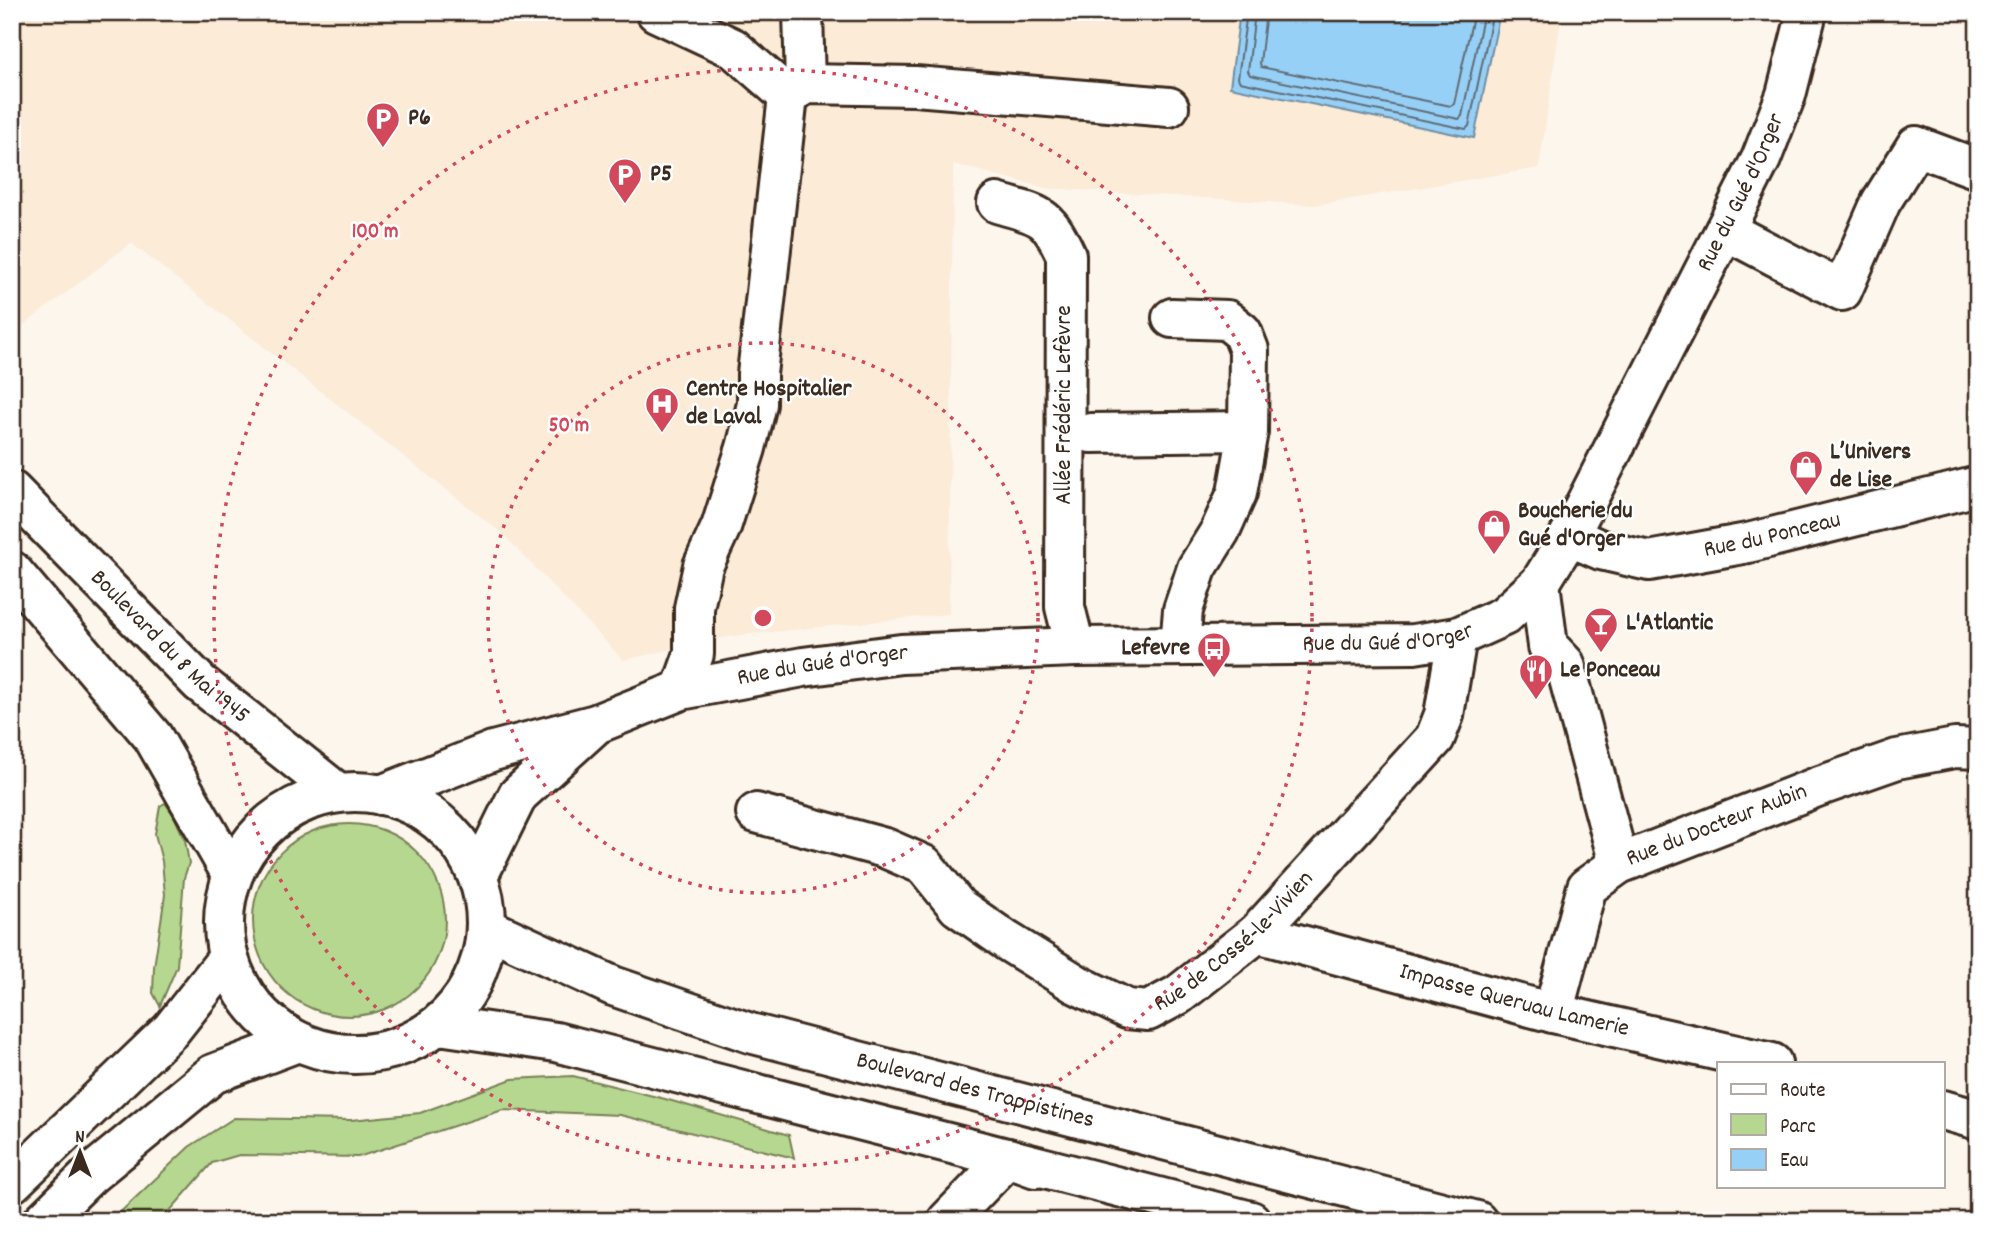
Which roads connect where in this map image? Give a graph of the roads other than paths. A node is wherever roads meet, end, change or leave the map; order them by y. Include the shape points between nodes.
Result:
1 (656, 12) edge
2 (803, 12) edge
3 (1807, 12) edge
4 (796, 90) junction
5 (1169, 107) dead end
6 (1978, 169) edge
7 (996, 203) dead end
8 (1725, 230) junction
9 (1172, 318) dead end
10 (1248, 431) junction
11 (1091, 433) dead end
12 (1978, 486) edge
13 (12, 491) edge
14 (1569, 536) junction
15 (12, 571) edge
16 (1540, 583) junction
17 (1457, 637) junction
18 (1180, 646) junction
19 (1075, 647) junction
20 (681, 690) junction
21 (596, 724) junction
22 (1978, 749) edge
23 (338, 793) junction
24 (381, 794) junction
25 (756, 813) dead end
26 (1619, 864) junction
27 (232, 874) junction
28 (478, 876) junction
29 (486, 928) junction
30 (1257, 933) junction
31 (228, 959) junction
32 (1553, 1013) junction
33 (439, 1025) junction
34 (298, 1042) junction
35 (1768, 1062) edge
36 (1944, 1110) edge
37 (1978, 1120) edge
38 (1008, 1158) junction
39 (12, 1183) edge
40 (951, 1216) edge
41 (43, 1221) edge
42 (1188, 1221) edge
43 (1251, 1221) edge
44 (1477, 1221) edge

1 - 4 main road via 733,48
2 - 4 main road
3 - 8 main road, Rue du Gué d'Orger via 1786,96 1762,159
4 - 5 main road via 915,86
4 - 20 main road via 757,404 725,514 703,566 694,608 694,653
6 - 8 main road via 1916,146 1881,202 1842,292
7 - 19 main road, Allée Frédéric Lefèvre via 1041,216 1055,231 1066,256 1065,607
8 - 14 main road, Rue du Gué d'Orger
9 - 10 main road via 1227,320 1242,332 1249,350
10 - 11 main road
10 - 18 main road via 1237,493 1197,568 1183,610
12 - 14 main road, Rue du Ponceau via 1748,543 1649,561 1601,550
13 - 23 main road, Boulevard du 8 Mai 1945 via 200,683
14 - 16 main road, Rue du Gué d'Orger
15 - 27 main road via 153,737
16 - 17 main road, Rue du Gué d'Orger via 1504,616
16 - 26 main road via 1548,646 1565,664
17 - 18 main road, Rue du Gué d'Orger via 1414,644
17 - 30 main road, Rue de Cossé-le-Vivien via 1444,715 1435,738
18 - 19 main road, Rue du Gué d'Orger
19 - 20 main road, Rue du Gué d'Orger via 901,654
20 - 21 main road, Rue du Gué d'Orger
21 - 24 main road, Rue du Gué d'Orger via 494,751
21 - 28 main road, Rue du Gué d'Orger via 519,794
22 - 26 main road, Rue du Docteur Aubin via 1955,748 1897,759
23 - 24 main road
23 - 27 main road via 304,802 274,820 249,845
24 - 28 main road via 422,810 447,831
25 - 30 main road, Rue de Cossé-le-Vivien via 885,848 924,865 958,907 1076,984 1128,1010 1148,1011 1178,995
26 - 32 main road, Rue du Docteur Aubin via 1587,887
27 - 31 main road via 223,916
28 - 29 main road
29 - 33 main road via 480,964 464,997
29 - 44 main road, Boulevard des Trappistines via 613,986 750,1033
30 - 32 main road, Impasse Queruau Lamerie
31 - 34 main road via 243,993 267,1022
31 - 39 main road via 171,1030
32 - 35 main road, Impasse Queruau Lamerie
33 - 34 main road via 407,1044 371,1054 334,1054
33 - 38 main road via 556,1042
34 - 41 main road via 213,1074 90,1175
36 - 37 main road
38 - 40 main road
38 - 42 main road
38 - 43 main road

